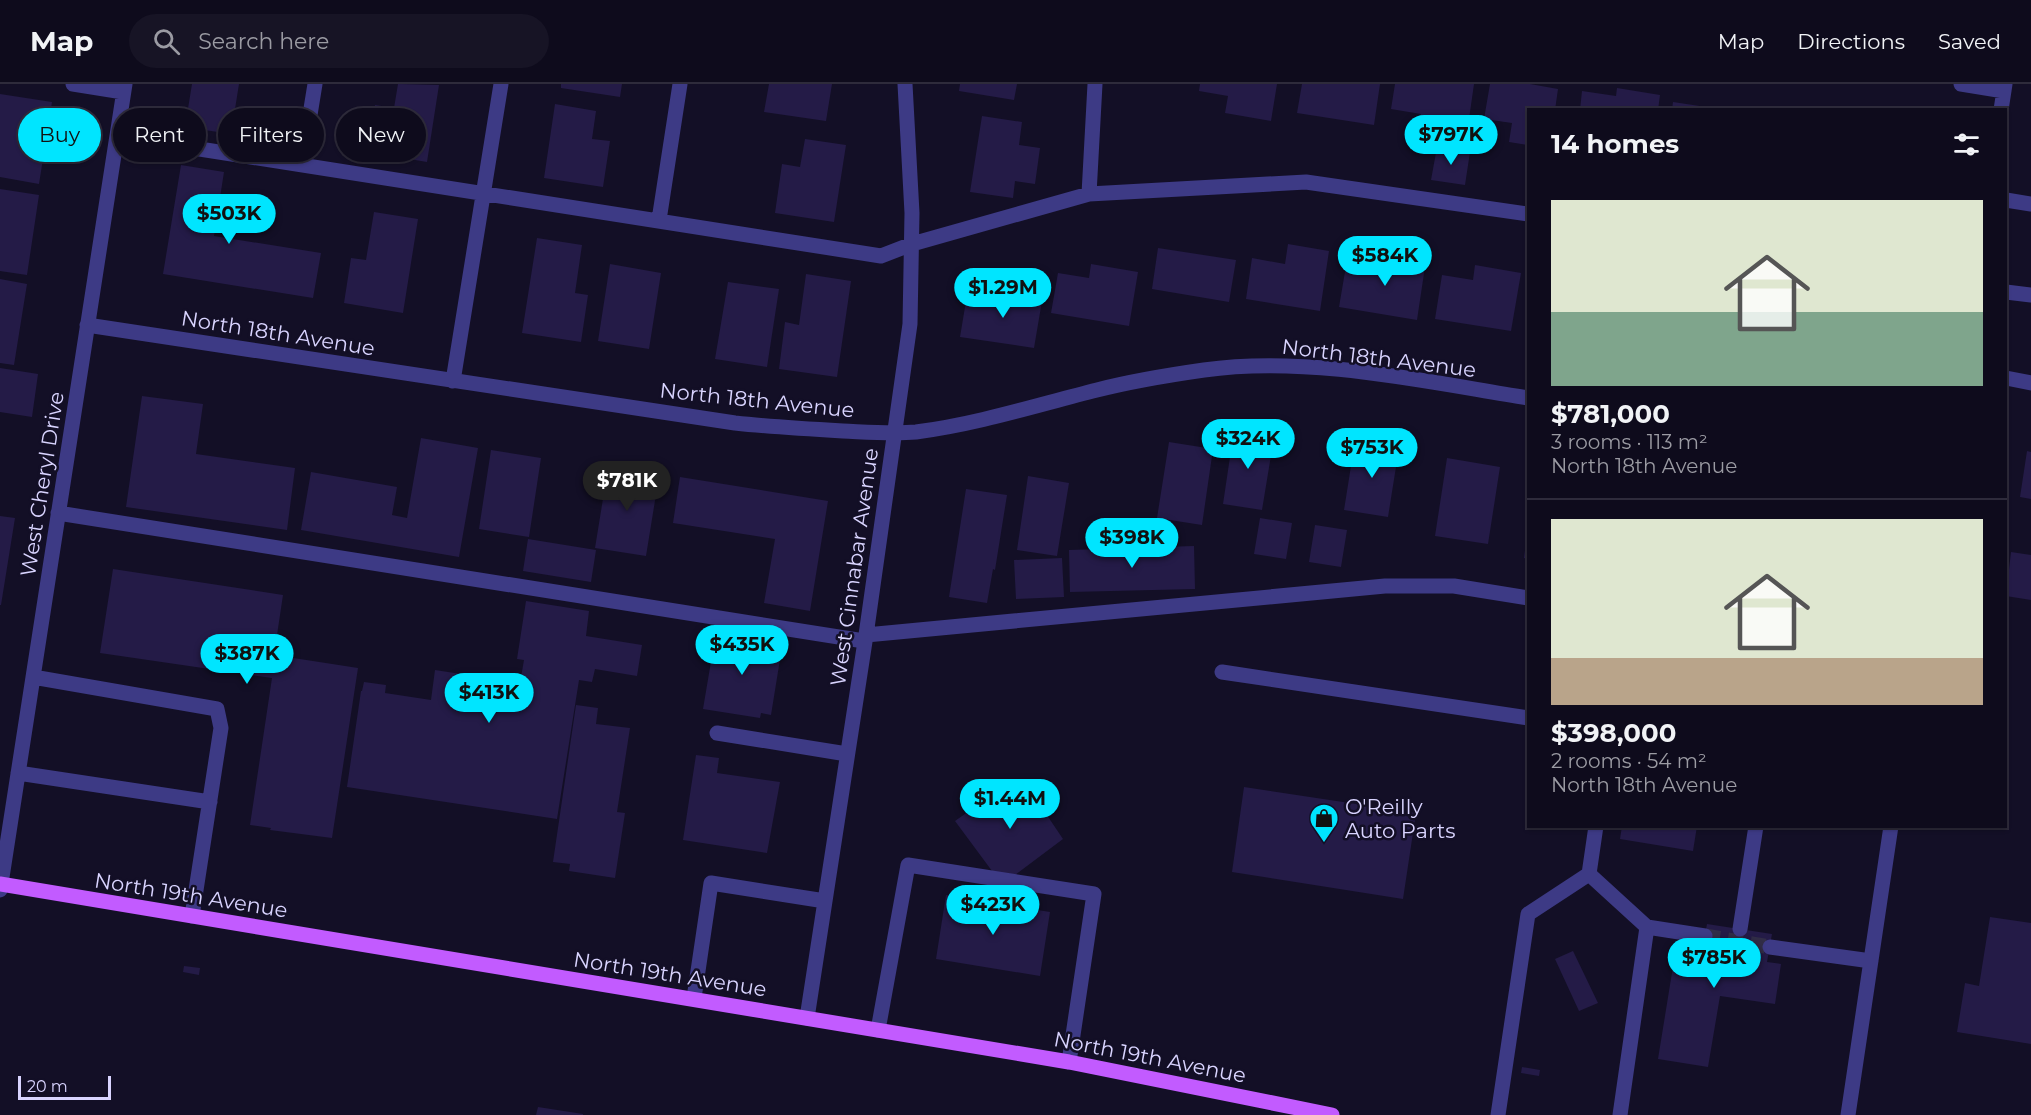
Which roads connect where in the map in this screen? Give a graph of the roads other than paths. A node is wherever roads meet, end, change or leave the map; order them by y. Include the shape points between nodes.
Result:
1 (73, 84) edge
2 (315, 84) edge
3 (501, 84) edge
4 (680, 84) edge
5 (905, 84) edge
6 (1095, 84) edge
7 (1961, 84) edge
8 (2005, 87) edge
9 (124, 88) edge
10 (121, 108) edge
11 (2001, 108) edge
12 (206, 149) edge
13 (113, 161) edge
14 (302, 164) junction
15 (484, 193) junction
16 (1089, 195) junction
17 (2007, 200) edge
18 (2031, 204) edge
19 (1527, 214) edge
20 (659, 220) junction
21 (912, 244) junction
22 (2007, 292) edge
23 (2031, 296) edge
24 (87, 325) junction
25 (2007, 378) edge
26 (453, 381) junction
27 (2031, 383) edge
28 (1527, 398) edge
29 (895, 432) junction
30 (58, 513) junction
31 (1527, 598) edge
32 (865, 638) junction
33 (1222, 672) dead end
34 (33, 677) junction
35 (1527, 718) edge
36 (717, 733) dead end
37 (847, 754) junction
38 (18, 773) junction
39 (210, 802) junction
40 (1596, 828) edge
41 (1756, 828) edge
42 (1891, 828) edge
43 (1589, 874) junction
44 (0, 886) edge
45 (825, 901) junction
46 (192, 916) junction
47 (1647, 927) junction
48 (1740, 929) dead end
49 (1705, 936) tunnel mouth
50 (1770, 947) tunnel mouth
51 (1871, 961) junction
52 (694, 998) junction
53 (807, 1018) junction
54 (878, 1030) junction
55 (1069, 1062) junction
56 (1332, 1115) edge
57 (1498, 1115) edge
58 (1620, 1115) edge
59 (1848, 1115) edge

1 - 9 street
2 - 14 street
3 - 15 street
4 - 20 street
5 - 21 street, West Cinnabar Avenue
6 - 16 street
7 - 8 street
8 - 11 street
9 - 10 street, West Cheryl Drive
12 - 14 street
13 - 24 street, West Cheryl Drive
14 - 15 street
15 - 20 street
15 - 26 street
16 - 19 street via 1306,182
16 - 21 street
17 - 18 street
20 - 21 street via 881,256
21 - 29 street, West Cinnabar Avenue via 910,324
22 - 23 street
24 - 26 street, North 18th Avenue
24 - 30 street, West Cheryl Drive
25 - 27 street
26 - 29 street, North 18th Avenue via 786,429
28 - 29 street, North 18th Avenue via 1328,369 1206,369 1099,389 975,422
29 - 32 street, West Cinnabar Avenue
30 - 32 street
30 - 34 street, West Cheryl Drive
31 - 32 street via 1454,586 1385,586
32 - 37 street, West Cinnabar Avenue
33 - 35 street
34 - 38 street, West Cheryl Drive
34 - 39 street via 217,709 221,728
36 - 37 street
37 - 45 street, West Cinnabar Avenue
38 - 39 street
38 - 44 street, West Cheryl Drive
39 - 46 street
40 - 43 street
41 - 48 street
42 - 51 street
43 - 47 street
43 - 57 street via 1528,914
44 - 46 main road, North 19th Avenue
45 - 52 street via 711,883
45 - 53 street, West Cinnabar Avenue
46 - 52 main road, North 19th Avenue
47 - 49 street
47 - 58 street
50 - 51 street
51 - 59 street
52 - 53 main road, North 19th Avenue
53 - 54 main road, North 19th Avenue
54 - 55 main road, North 19th Avenue
54 - 55 street via 908,865 1095,894
55 - 56 main road, North 19th Avenue

